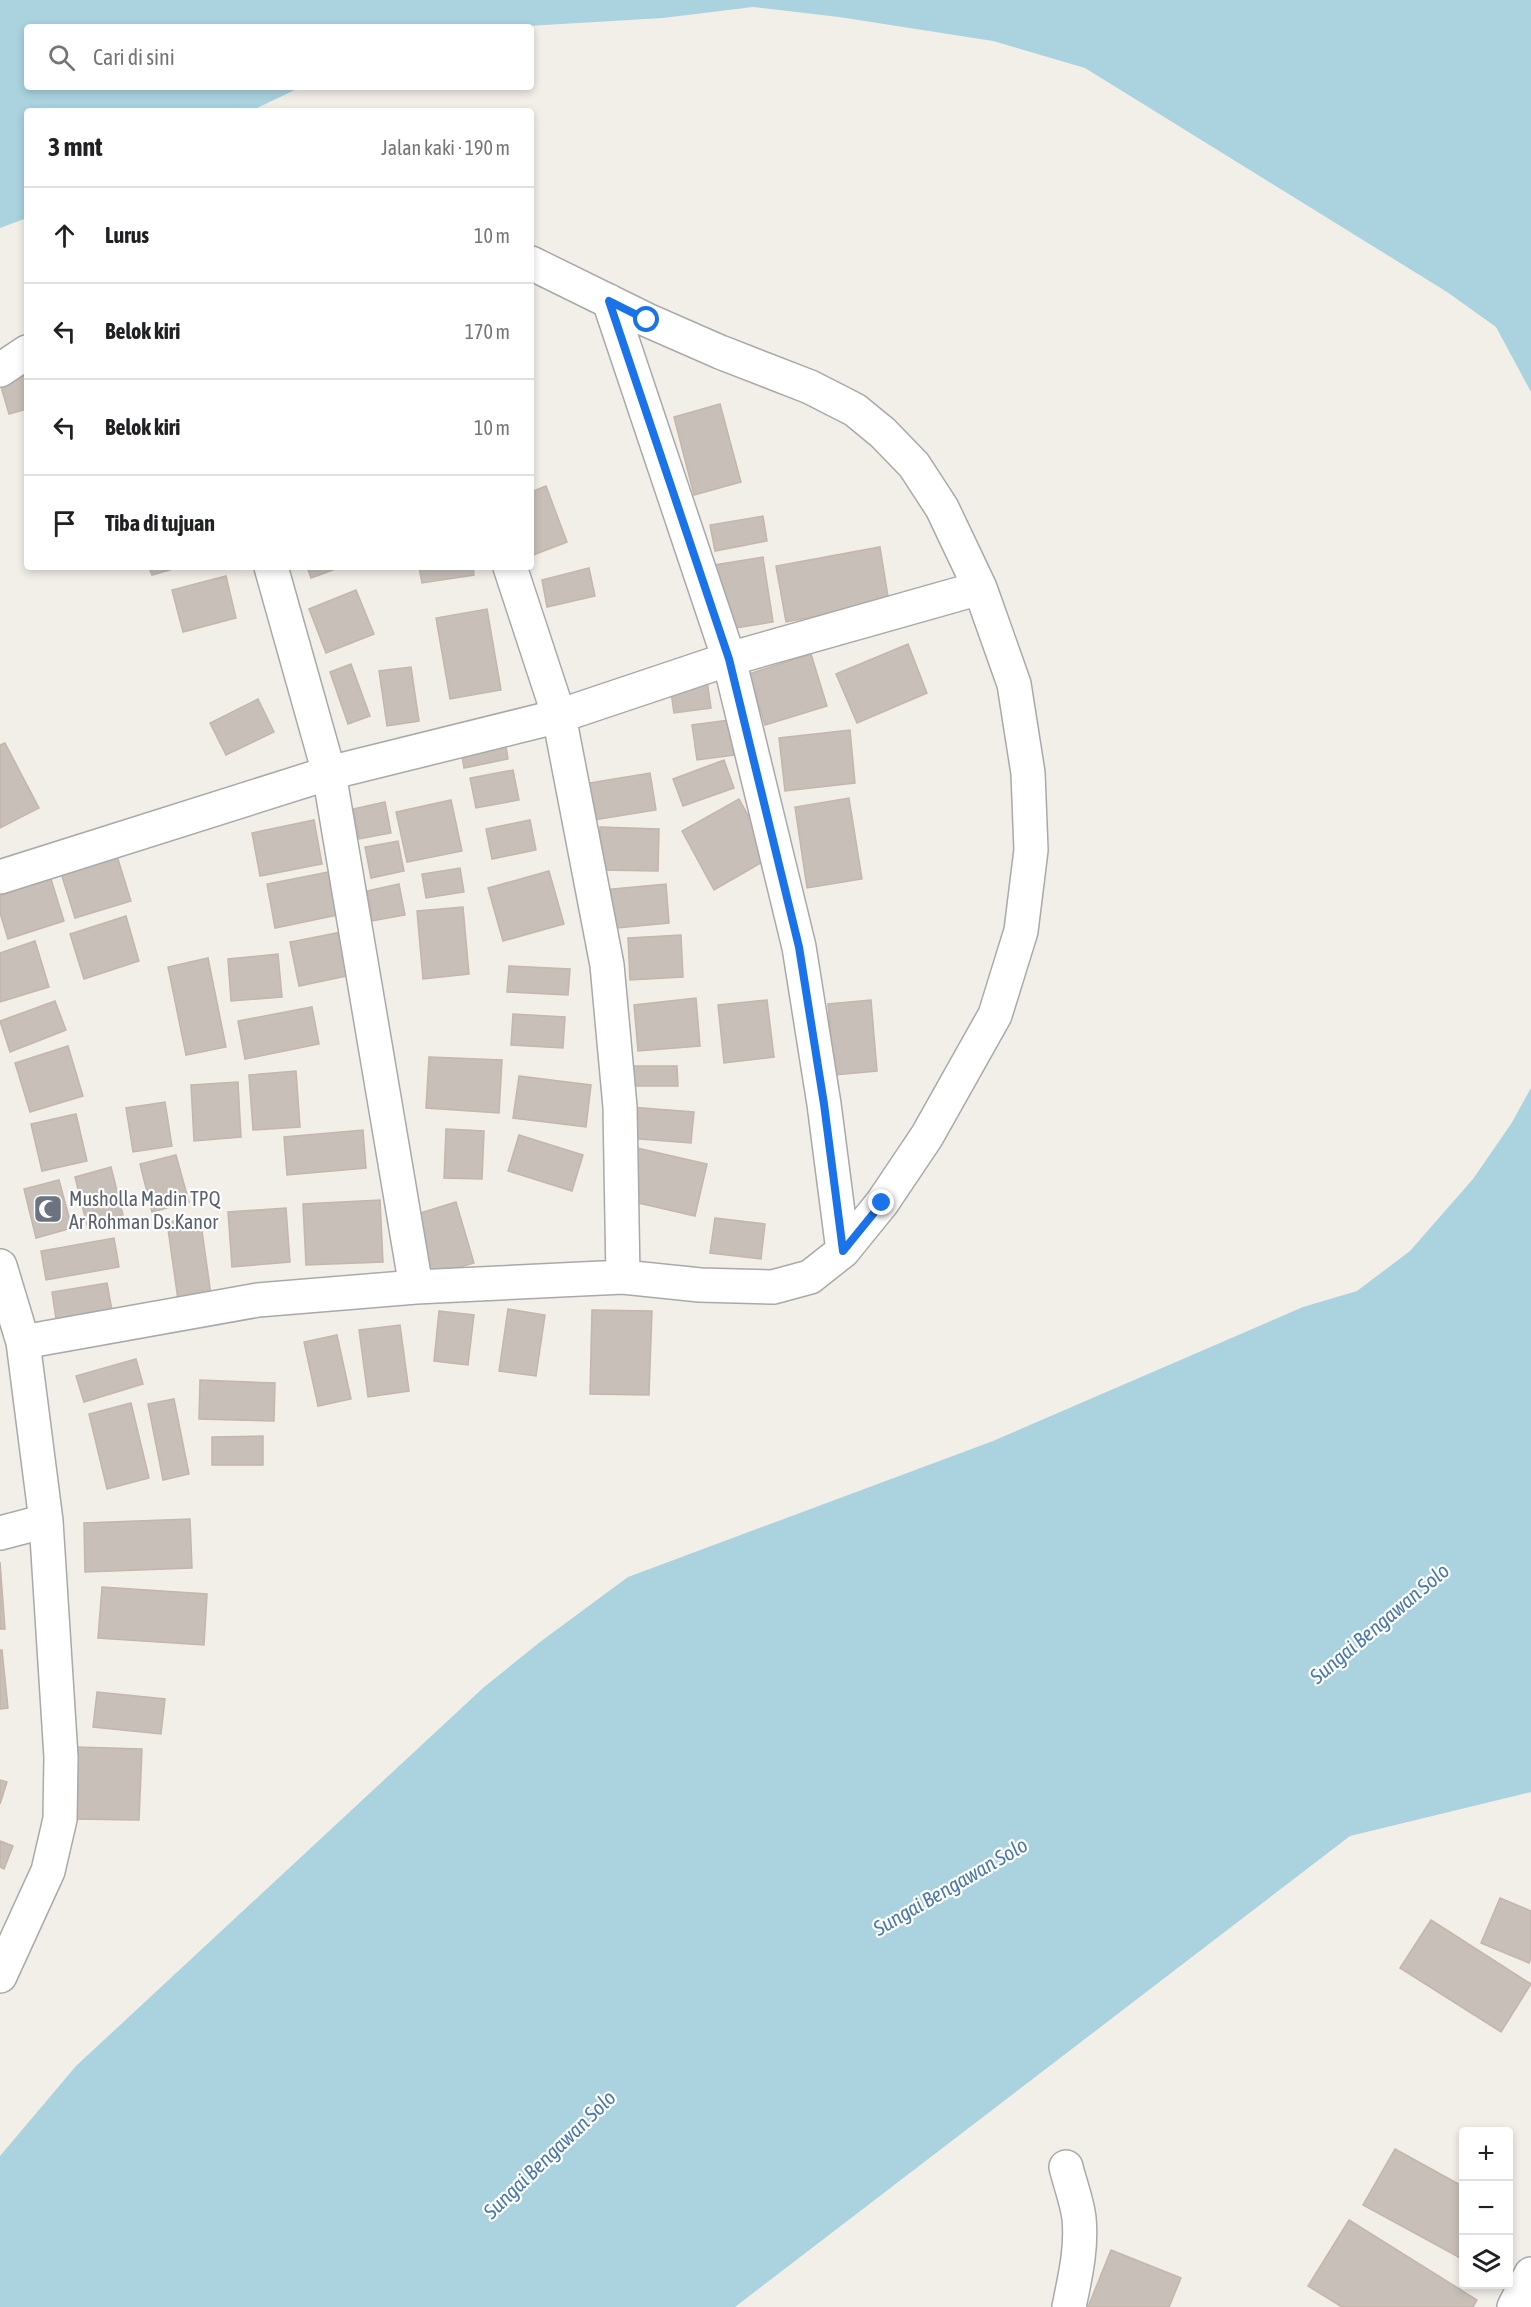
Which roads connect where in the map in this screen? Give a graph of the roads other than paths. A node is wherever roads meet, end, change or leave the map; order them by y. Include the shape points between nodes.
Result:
1 (534, 264) edge
2 (609, 301) junction
3 (24, 354) edge
4 (0, 370) edge
5 (272, 570) edge
6 (511, 570) edge
7 (980, 588) junction
8 (729, 659) junction
9 (559, 716) junction
10 (329, 773) junction
11 (0, 877) edge
12 (843, 1251) junction
13 (0, 1266) edge
14 (622, 1277) junction
15 (416, 1287) junction
16 (23, 1342) junction
17 (46, 1521) junction
18 (0, 1533) edge
19 (0, 1976) edge
20 (1065, 2168) dead end
21 (1531, 2274) edge
22 (1069, 2307) edge
23 (1514, 2307) edge

1 - 2 street
2 - 7 street via 855,410 914,465 942,508
2 - 8 street
3 - 4 street
5 - 10 street
6 - 9 street
7 - 8 street
7 - 12 street via 1014,684 1028,773 1031,850 1020,931 995,1015 927,1136 882,1203
8 - 9 street
8 - 12 street via 799,947
9 - 10 street
9 - 14 street via 607,965 620,1107
10 - 11 street
10 - 15 street
12 - 14 street via 810,1277 773,1287
13 - 16 street
14 - 15 street
15 - 16 street via 258,1300
16 - 17 street
17 - 18 street
17 - 19 street via 61,1757 60,1819 48,1870
20 - 22 street via 1080,2240
21 - 23 street

